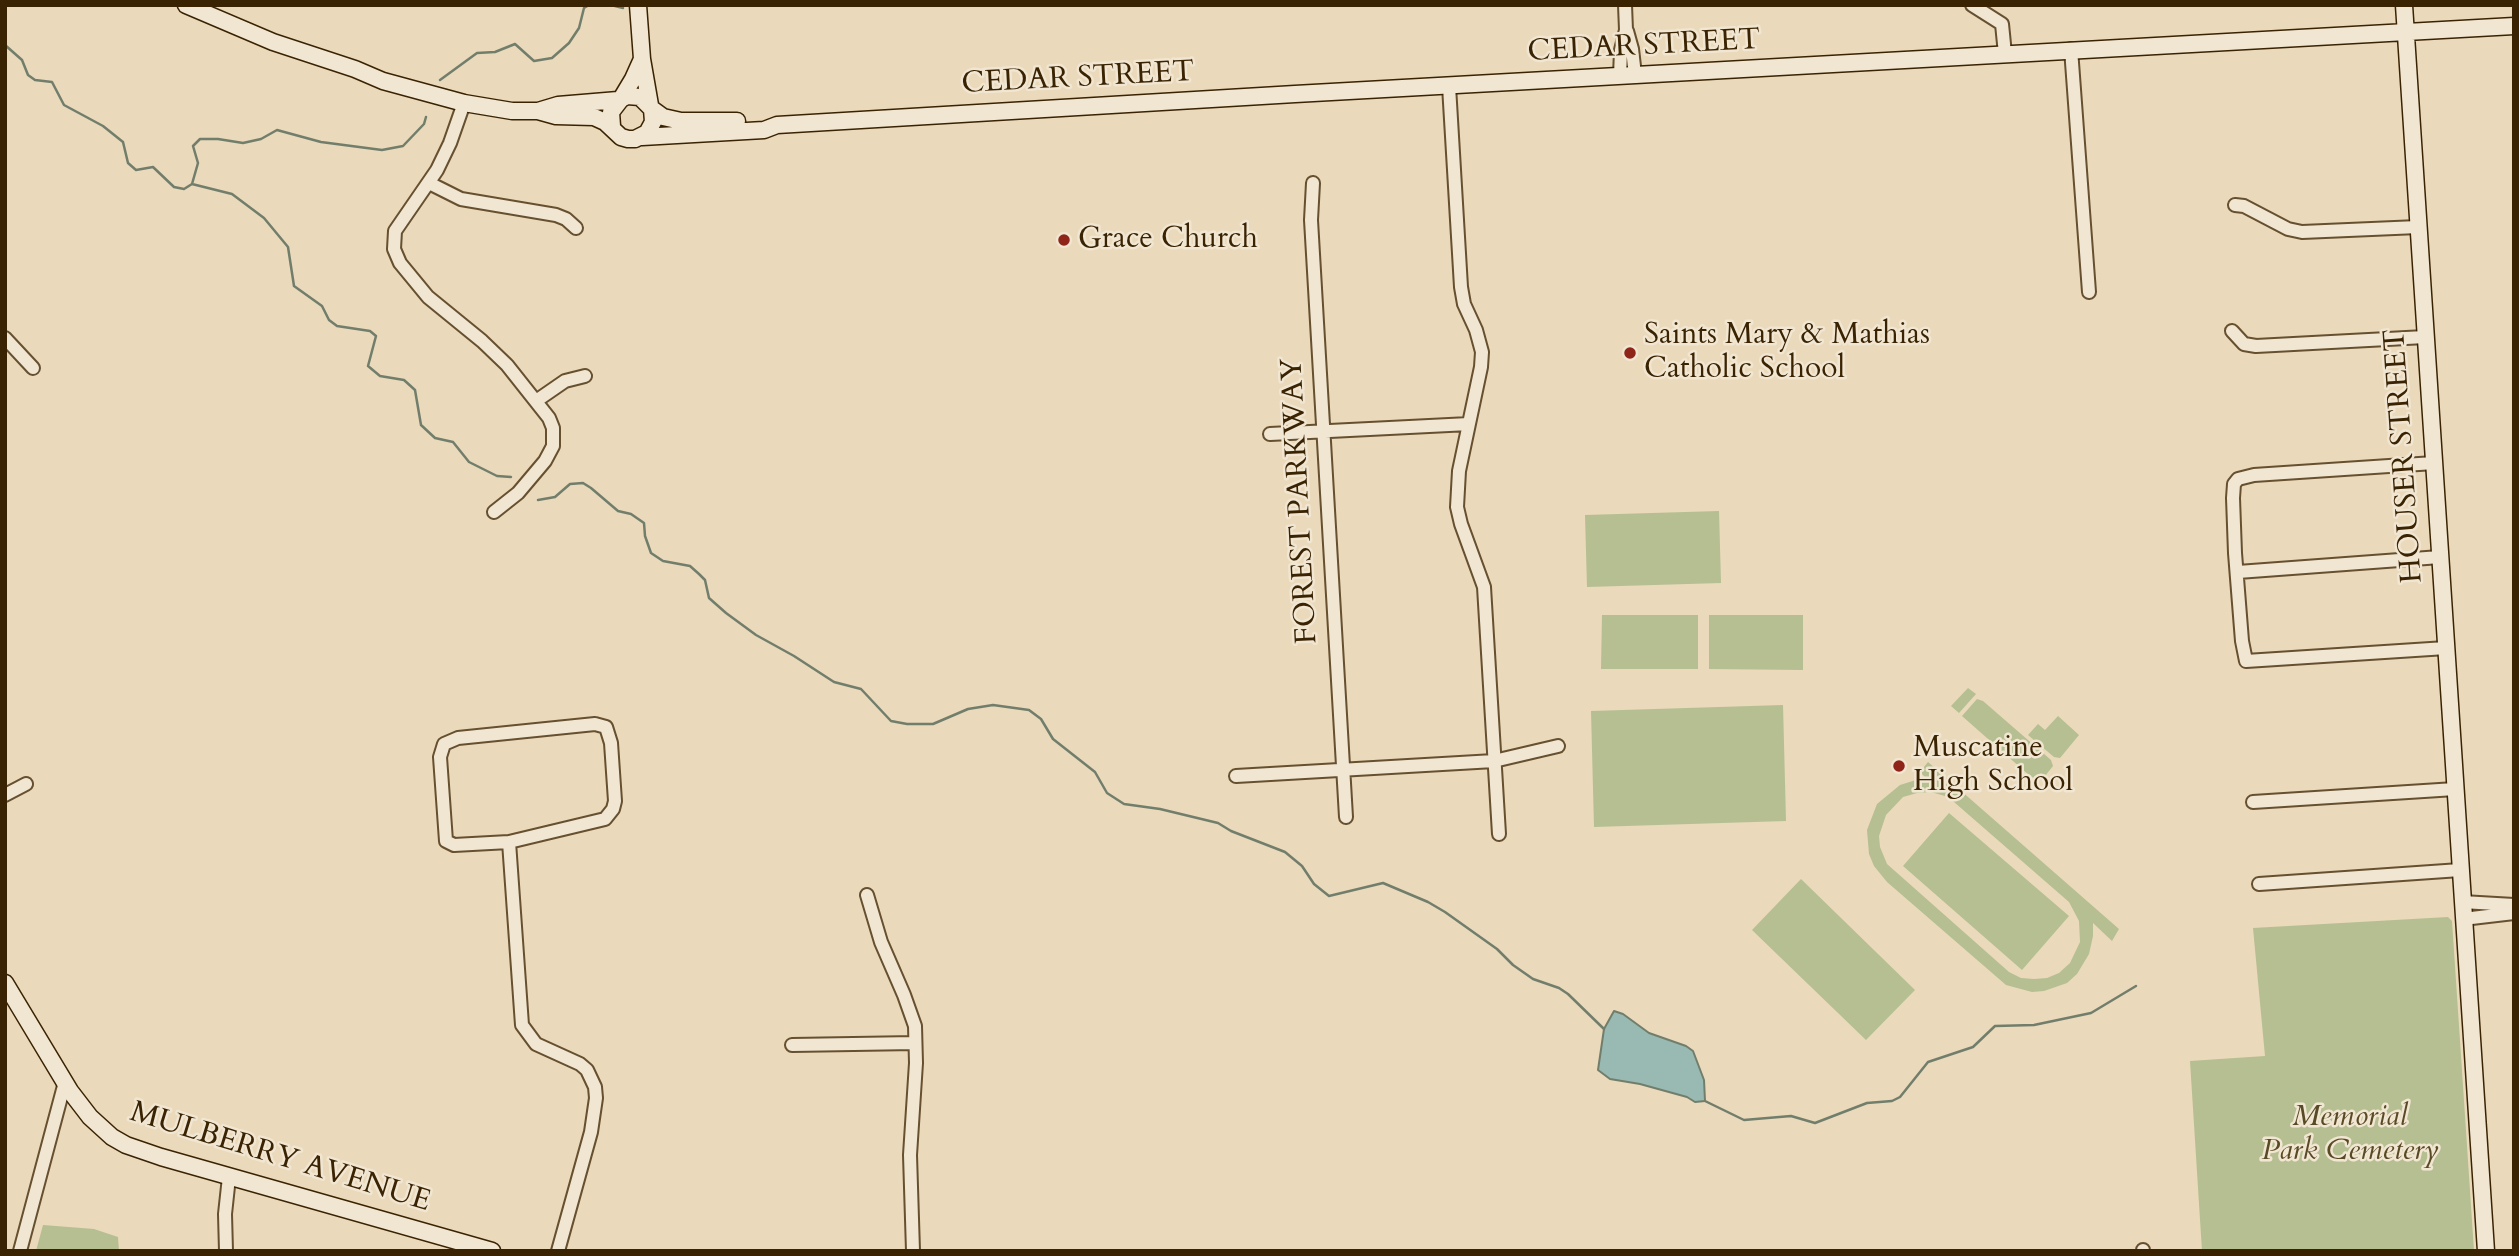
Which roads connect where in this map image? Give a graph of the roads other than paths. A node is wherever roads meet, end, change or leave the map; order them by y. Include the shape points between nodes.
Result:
1 (186, 5) edge
2 (638, 5) edge
3 (1625, 5) edge
4 (1972, 5) edge
5 (2404, 5) edge
6 (2514, 26) edge
7 (2406, 32) junction
8 (2071, 49) junction
9 (2006, 54) junction
10 (642, 59) junction
11 (1628, 76) junction
12 (1449, 86) junction
13 (620, 99) junction
14 (464, 103) junction
15 (651, 107) junction
16 (538, 111) junction
17 (777, 125) junction
18 (612, 126) junction
19 (642, 137) junction
20 (429, 183) junction
21 (1313, 183) dead end
22 (2235, 205) dead end
23 (2418, 227) junction
24 (576, 228) dead end
25 (2089, 292) dead end
26 (2232, 331) dead end
27 (2425, 337) junction
28 (5, 338) edge
29 (33, 368) dead end
30 (585, 376) dead end
31 (536, 401) junction
32 (1469, 424) junction
33 (1323, 432) junction
34 (1270, 434) dead end
35 (2434, 463) junction
36 (494, 512) dead end
37 (2440, 557) junction
38 (2238, 572) junction
39 (2446, 648) junction
40 (1558, 746) dead end
41 (1494, 761) junction
42 (1343, 769) junction
43 (1236, 776) dead end
44 (26, 784) dead end
45 (2455, 789) junction
46 (5, 795) edge
47 (2253, 802) dead end
48 (1346, 817) dead end
49 (1499, 834) dead end
50 (509, 842) junction
51 (2460, 870) junction
52 (2259, 884) dead end
53 (867, 895) dead end
54 (2462, 902) junction
55 (2514, 905) edge
56 (2514, 913) edge
57 (2463, 919) junction
58 (5, 983) edge
59 (915, 1043) junction
60 (792, 1045) dead end
61 (65, 1082) junction
62 (229, 1177) junction
63 (20, 1251) edge
64 (226, 1251) edge
65 (492, 1251) edge
66 (558, 1251) edge
67 (913, 1251) edge
68 (2486, 1251) edge

1 - 14 main road via 383,81
2 - 10 main road
3 - 11 street via 1621,50
4 - 9 street via 2002,24
5 - 7 main road, HOUSER STREET
6 - 7 main road, CEDAR STREET
7 - 8 main road, CEDAR STREET
7 - 23 main road, HOUSER STREET
8 - 9 main road, CEDAR STREET
8 - 25 street
9 - 11 main road, CEDAR STREET
10 - 13 main road
10 - 15 main road
11 - 12 main road, CEDAR STREET
12 - 17 main road, CEDAR STREET
12 - 32 street via 1461,287 1482,352
13 - 15 main road via 640,97
13 - 16 main road via 558,104
13 - 18 main road via 611,112
14 - 16 main road
14 - 20 street via 450,144
15 - 17 main road, CEDAR STREET via 663,117 681,121 764,120
15 - 19 main road via 653,122
16 - 18 main road via 594,117
17 - 19 main road, CEDAR STREET via 764,130
18 - 19 main road via 621,136
20 - 24 street via 461,199 556,215
20 - 31 street via 395,231 397,258 428,297 507,365
21 - 33 street, FOREST PARKWAY
22 - 23 street via 2302,232
23 - 27 main road, HOUSER STREET
26 - 27 street via 2244,344 2256,346
27 - 35 main road, HOUSER STREET
28 - 29 street
30 - 31 street via 565,381
31 - 36 street via 553,428 553,446 518,493
32 - 33 street
32 - 41 street via 1457,507 1483,587
33 - 34 street
33 - 42 street, FOREST PARKWAY
35 - 37 main road, HOUSER STREET
35 - 38 street via 2238,479 2233,498
37 - 38 street
37 - 39 main road, HOUSER STREET
38 - 39 street via 2246,661
39 - 45 main road, HOUSER STREET
40 - 41 street
41 - 42 street
41 - 49 street
42 - 43 street
42 - 48 street, FOREST PARKWAY
44 - 46 street
45 - 47 street
45 - 51 main road, HOUSER STREET
50 - 50 street via 454,845 446,841 440,757 444,744 458,738 595,724 606,727 614,801 610,815 598,823
50 - 66 street via 522,1025 536,1044 580,1064 595,1087 591,1132
51 - 52 street
51 - 54 main road, HOUSER STREET
53 - 59 street via 881,942 912,1013
54 - 55 street
54 - 57 main road, HOUSER STREET
56 - 57 street
57 - 68 main road, HOUSER STREET
58 - 61 main road, MULBERRY AVENUE
59 - 60 street
59 - 67 street via 910,1155
61 - 62 main road, MULBERRY AVENUE via 89,1117 118,1141
61 - 63 street
62 - 64 street
62 - 65 main road, MULBERRY AVENUE

